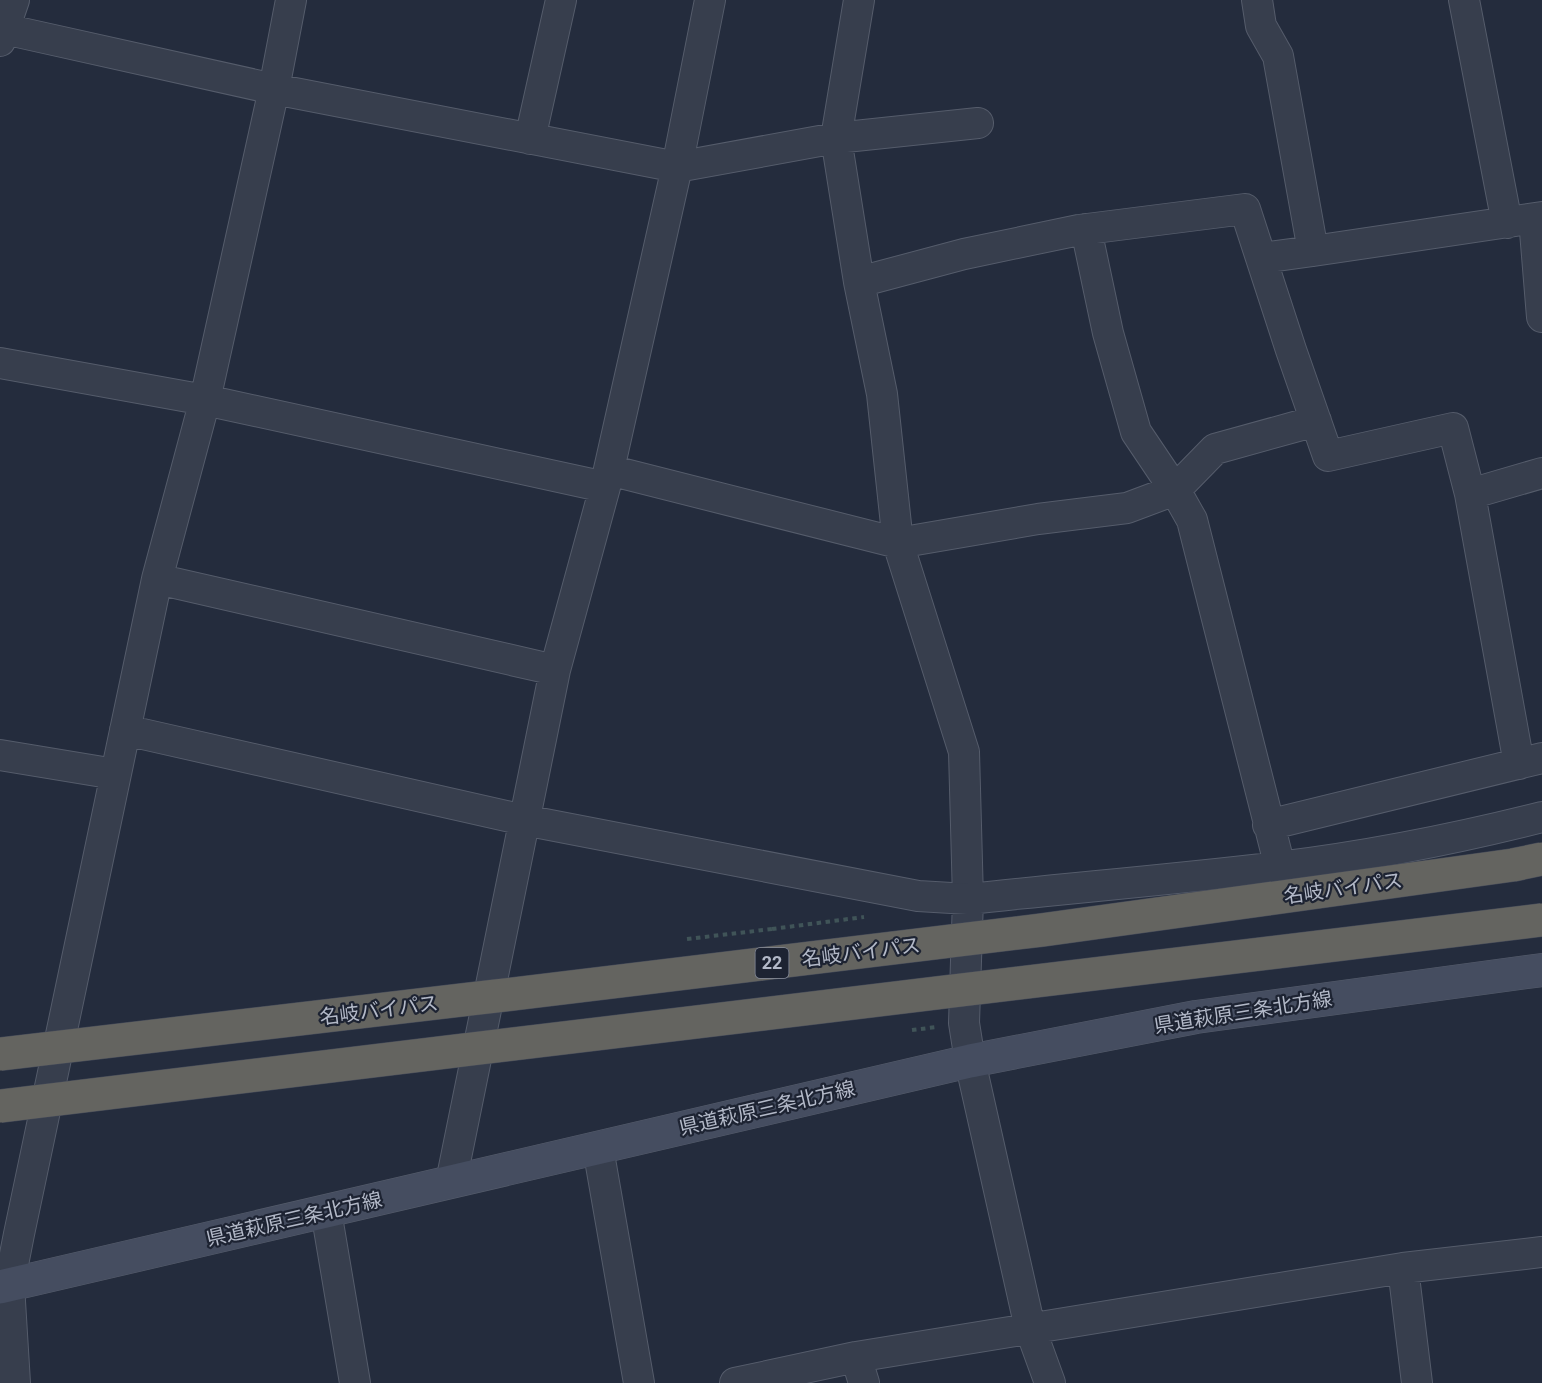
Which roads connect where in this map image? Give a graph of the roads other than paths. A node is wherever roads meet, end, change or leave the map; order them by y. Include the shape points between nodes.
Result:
1 (14, 0) edge
2 (291, 0) edge
3 (561, 0) edge
4 (710, 0) edge
5 (859, 0) edge
6 (1257, 0) edge
7 (1464, 0) edge
8 (2, 35) edge
9 (274, 89) junction
10 (978, 123) dead end
11 (836, 138) junction
12 (530, 139) junction
13 (677, 167) junction
14 (1527, 220) edge
15 (1086, 229) junction
16 (1313, 251) junction
17 (1262, 258) junction
18 (859, 282) junction
19 (1542, 317) edge
20 (0, 363) edge
21 (205, 400) junction
22 (1316, 421) junction
23 (1542, 473) edge
24 (607, 478) junction
25 (1175, 490) junction
26 (1470, 494) junction
27 (898, 543) junction
28 (157, 579) junction
29 (555, 670) junction
30 (124, 730) junction
31 (0, 755) edge
32 (1531, 761) edge
33 (115, 774) junction
34 (1542, 817) edge
35 (524, 820) junction
36 (1268, 825) junction
37 (1542, 859) edge
38 (1280, 867) junction
39 (968, 899) junction
40 (1542, 920) edge
41 (1542, 970) edge
42 (0, 1054) edge
43 (970, 1061) junction
44 (0, 1106) edge
45 (598, 1148) junction
46 (451, 1182) junction
47 (326, 1211) junction
48 (1542, 1252) edge
49 (1403, 1268) junction
50 (4, 1286) edge
51 (1030, 1328) junction
52 (860, 1370) edge
53 (15, 1383) edge
54 (355, 1383) edge
55 (639, 1383) edge
56 (735, 1383) edge
57 (1050, 1383) edge
58 (1417, 1383) edge

1 - 8 street
2 - 9 street
3 - 12 street
4 - 13 street
5 - 11 street
6 - 16 street via 1262,26 1278,56
7 - 14 street
8 - 9 street
9 - 12 street
9 - 21 street
10 - 11 street
11 - 13 street
11 - 18 street
12 - 13 street
13 - 24 street
14 - 16 street
14 - 19 street
15 - 17 street via 1245,209
15 - 18 street via 964,254
15 - 25 street via 1108,333 1136,432
16 - 17 street
17 - 22 street
18 - 27 street via 882,394
20 - 21 street
21 - 24 street
21 - 28 street
22 - 25 street via 1215,450
22 - 26 street via 1328,456 1453,428
23 - 26 street
24 - 27 street
24 - 29 street
25 - 27 street via 1127,508
25 - 36 street via 1192,520
26 - 32 street
27 - 39 street via 964,752
28 - 29 street
28 - 30 street
29 - 35 street
30 - 33 street
30 - 35 street
31 - 33 street
32 - 36 street
33 - 50 street
34 - 38 street via 1470,835
35 - 39 street via 918,896
35 - 46 street
36 - 38 street
37 - 42 highway, 名岐バイパス / 22, bridge via 1042,930
38 - 39 street
39 - 43 street via 964,1023
40 - 44 highway, bridge
41 - 43 main road, 県道萩原三条北方線 via 1196,1017
43 - 45 main road, 県道萩原三条北方線
43 - 51 street
45 - 46 main road, 県道萩原三条北方線
45 - 55 street
46 - 47 main road, 県道萩原三条北方線
47 - 50 main road, 県道萩原三条北方線
47 - 54 street
48 - 49 street
49 - 51 street
49 - 58 street
50 - 53 street
51 - 52 street
51 - 57 street
52 - 56 street

